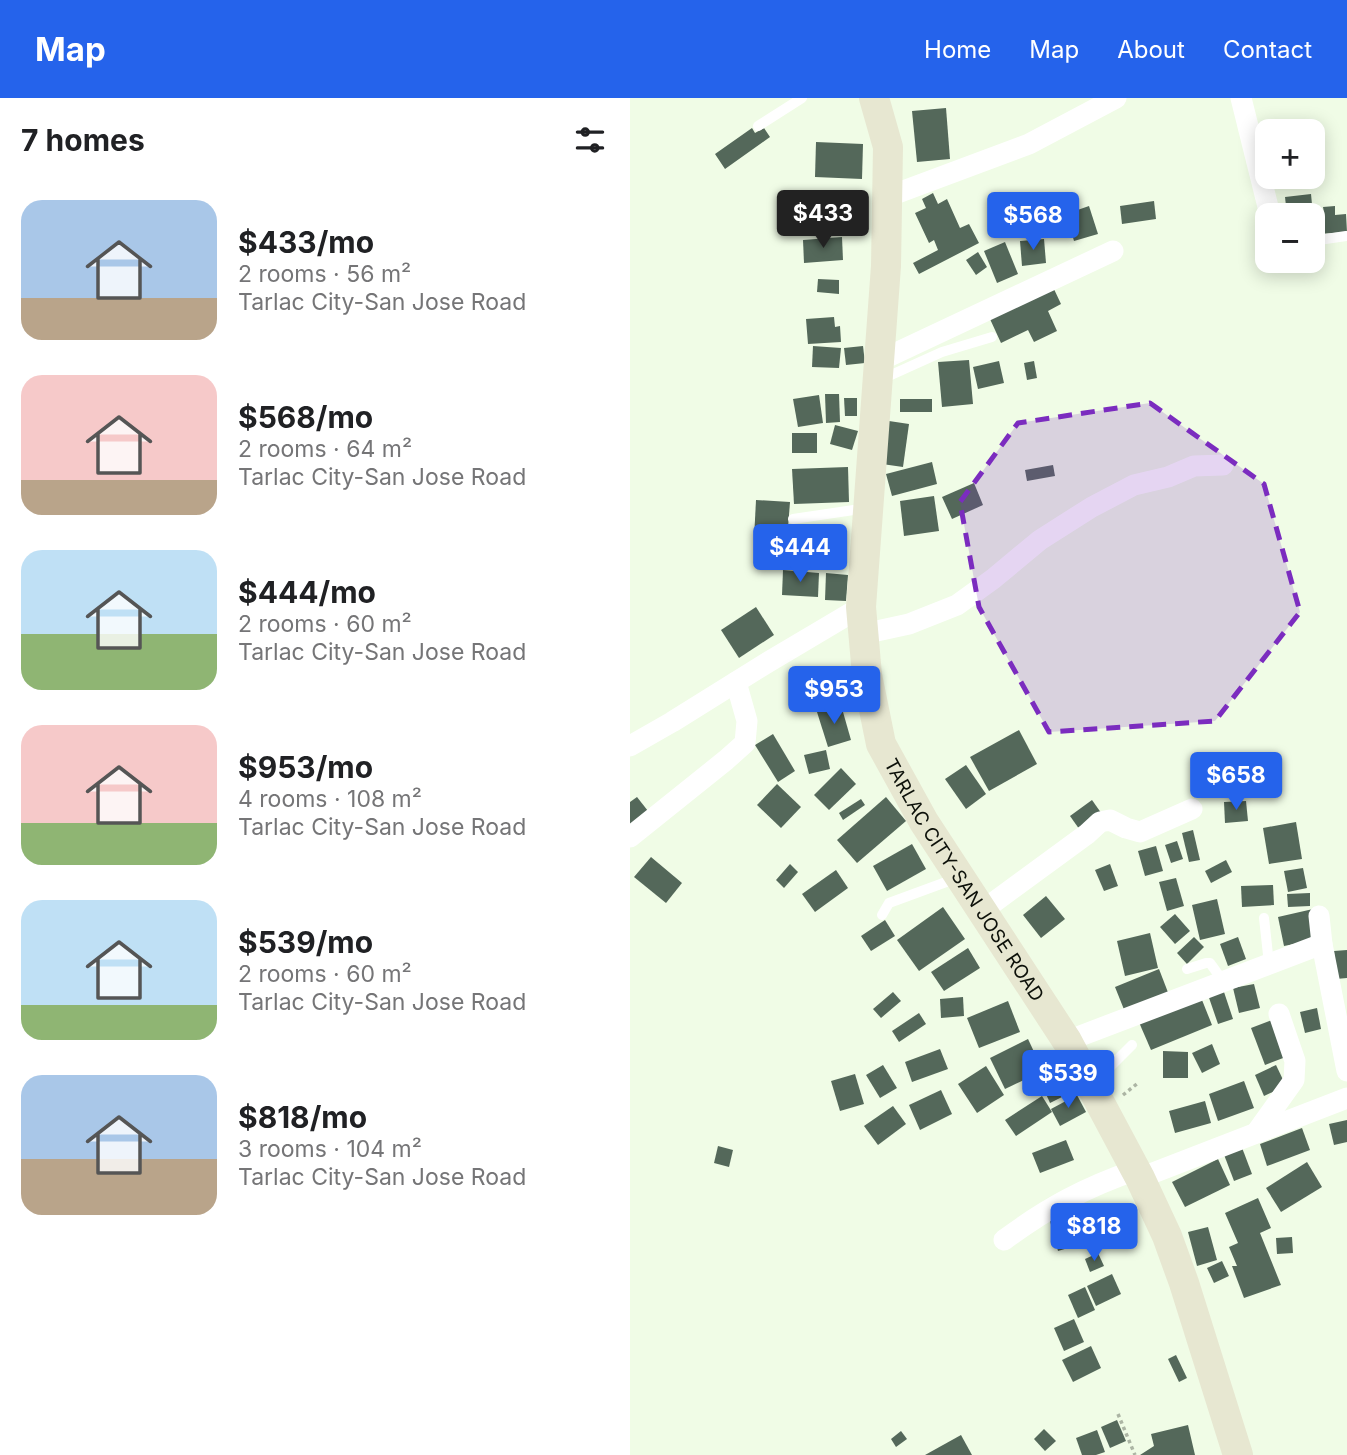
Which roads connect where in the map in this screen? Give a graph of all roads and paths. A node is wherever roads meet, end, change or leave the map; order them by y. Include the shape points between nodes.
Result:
1 (802, 98) edge
2 (874, 98) edge
3 (1116, 98) edge
4 (1241, 98) edge
5 (758, 126) dead end
6 (887, 197) junction
7 (1267, 203) edge
8 (1346, 236) edge
9 (1325, 239) edge
10 (1114, 251) dead end
11 (992, 337) dead end
12 (878, 371) junction
13 (1223, 465) dead end
14 (868, 508) junction
15 (793, 519) dead end
16 (862, 620) junction
17 (736, 682) junction
18 (630, 746) edge
19 (1192, 809) dead end
20 (630, 836) edge
21 (960, 877) junction
22 (982, 911) junction
23 (882, 915) dead end
24 (1319, 916) dead end
25 (1264, 918) dead end
26 (1322, 944) junction
27 (1269, 964) junction
28 (1187, 969) dead end
29 (1223, 981) junction
30 (1340, 995) edge
31 (1279, 1014) dead end
32 (1067, 1041) junction
33 (1132, 1045) dead end
34 (1347, 1072) edge
35 (1091, 1085) junction
36 (1347, 1098) edge
37 (1255, 1135) junction
38 (1138, 1174) junction
39 (1004, 1240) dead end
40 (1118, 1414) dead end
41 (1136, 1455) edge
42 (1238, 1455) edge

1 - 5 lane
2 - 6 main road, TARLAC CITY-SAN JOSE ROAD via 888,147
3 - 6 street via 1029,144
4 - 7 street
6 - 12 main road, TARLAC CITY-SAN JOSE ROAD
8 - 9 lane
10 - 12 street
11 - 12 lane
12 - 14 main road, TARLAC CITY-SAN JOSE ROAD
13 - 16 street via 1194,466 1134,485 1092,507 1040,540 957,606 909,624
14 - 15 lane
14 - 16 main road, TARLAC CITY-SAN JOSE ROAD
16 - 17 street
16 - 21 main road, TARLAC CITY-SAN JOSE ROAD via 881,744
17 - 18 street
17 - 20 street via 747,721 745,743
19 - 22 street via 1140,832 1110,820 1100,822
21 - 22 main road, TARLAC CITY-SAN JOSE ROAD
21 - 23 lane via 890,903
22 - 32 main road, TARLAC CITY-SAN JOSE ROAD
24 - 26 street
25 - 27 lane
26 - 27 street
26 - 30 street
27 - 29 street
28 - 29 lane via 1210,963
29 - 32 street
30 - 34 street
31 - 37 street via 1295,1060 1294,1080
32 - 35 main road, TARLAC CITY-SAN JOSE ROAD
33 - 35 lane
35 - 38 main road, TARLAC CITY-SAN JOSE ROAD
36 - 37 street
37 - 38 street
38 - 39 street via 1109,1179 1067,1198
38 - 42 main road, TARLAC CITY-SAN JOSE ROAD via 1184,1283
40 - 41 path

